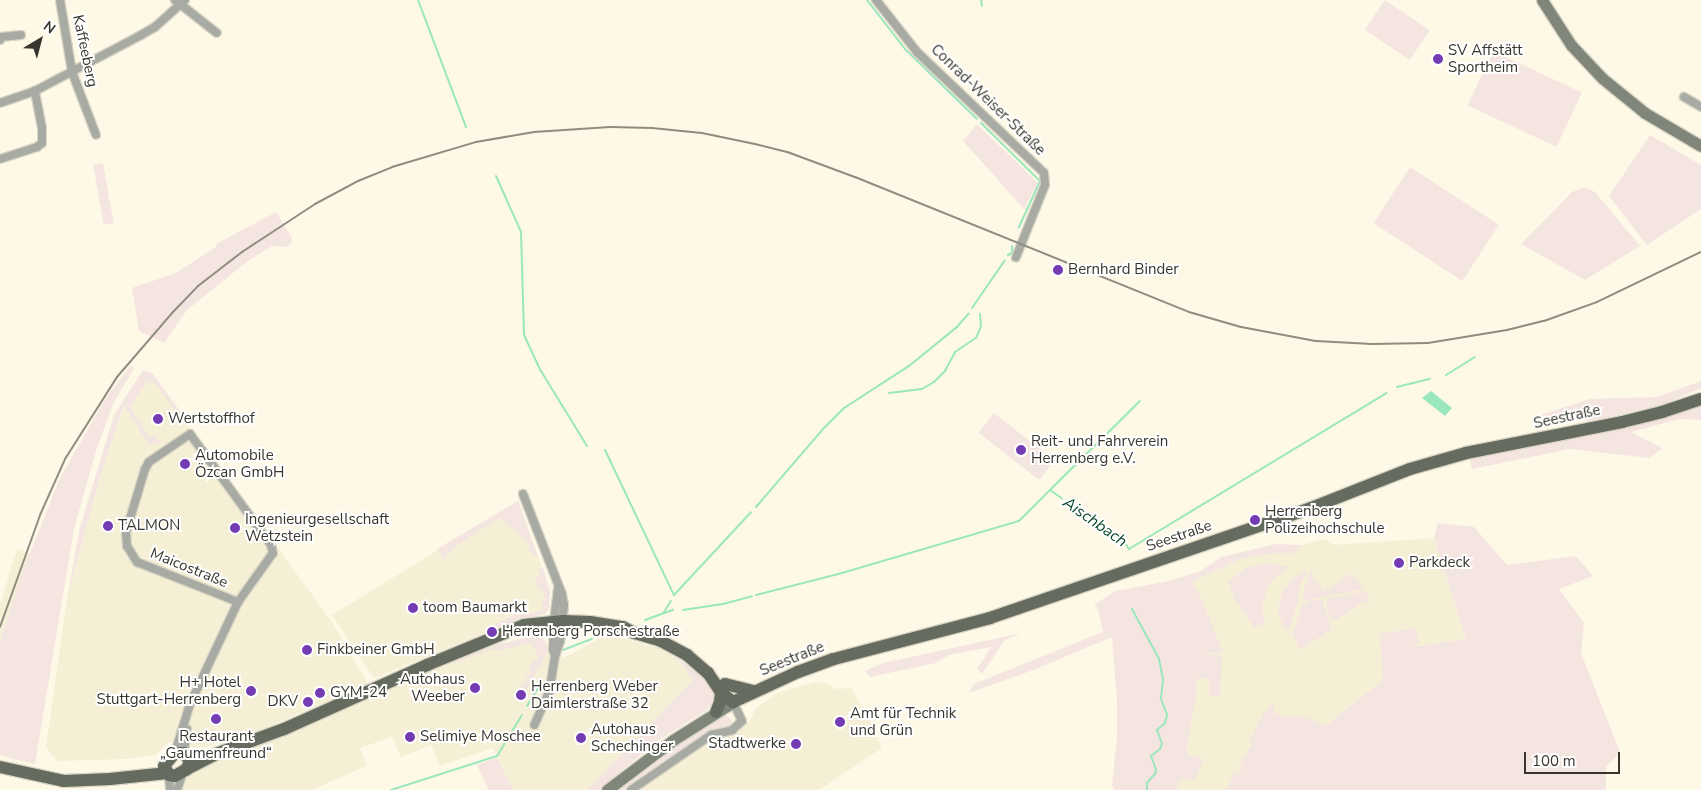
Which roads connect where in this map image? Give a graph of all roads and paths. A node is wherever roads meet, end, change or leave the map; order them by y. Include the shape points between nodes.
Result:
1 (60, 0) edge
2 (876, 0) edge
3 (1542, 0) edge
4 (180, 1) edge
5 (217, 33) dead end
6 (21, 35) dead end
7 (0, 40) edge
8 (72, 72) junction
9 (36, 91) junction
10 (1684, 97) dead end
11 (0, 103) edge
12 (1701, 107) edge
13 (96, 134) dead end
14 (1701, 146) edge
15 (0, 159) edge
16 (1016, 257) dead end
17 (1701, 398) edge
18 (523, 494) dead end
19 (238, 602) junction
20 (558, 624) junction
21 (723, 688) junction
22 (754, 691) junction
23 (733, 702) junction
24 (716, 712) junction
25 (534, 725) dead end
26 (181, 760) junction
27 (0, 767) edge
28 (169, 774) junction
29 (131, 776) junction
30 (170, 790) edge
31 (177, 790) edge
32 (607, 790) edge
33 (631, 790) edge

1 - 8 street, Kaffeeberg
2 - 16 street, Conrad-Weiser-Straße via 917,52 1044,173 1045,185
3 - 14 street via 1571,44 1602,78 1645,113
4 - 5 street
4 - 8 street via 141,35
6 - 7 street via 1,37
8 - 9 street
8 - 13 street, Kaffeeberg
9 - 11 street
9 - 15 street via 42,142 37,147
10 - 12 street
17 - 22 main road, Seestraße via 1646,416 1566,435 1466,453 1410,469 1311,508 990,618 834,659
18 - 20 street via 564,605
19 - 19 street, Maicostraße via 273,553 273,548 190,434 149,462 126,532 126,546 137,562
19 - 26 street via 188,712
20 - 21 main road via 623,627 674,647 695,661
20 - 25 street via 549,692
20 - 26 main road via 524,626 292,726 216,754
21 - 22 main road
21 - 23 main road
21 - 24 main road
22 - 23 main road, Seestraße
23 - 24 street, Seestraße
23 - 33 street via 742,721 732,730 711,735
24 - 32 street, Seestraße
26 - 28 main road via 164,766
26 - 29 main road
26 - 31 street
27 - 29 main road via 64,780 110,780
28 - 29 main road
28 - 30 street

